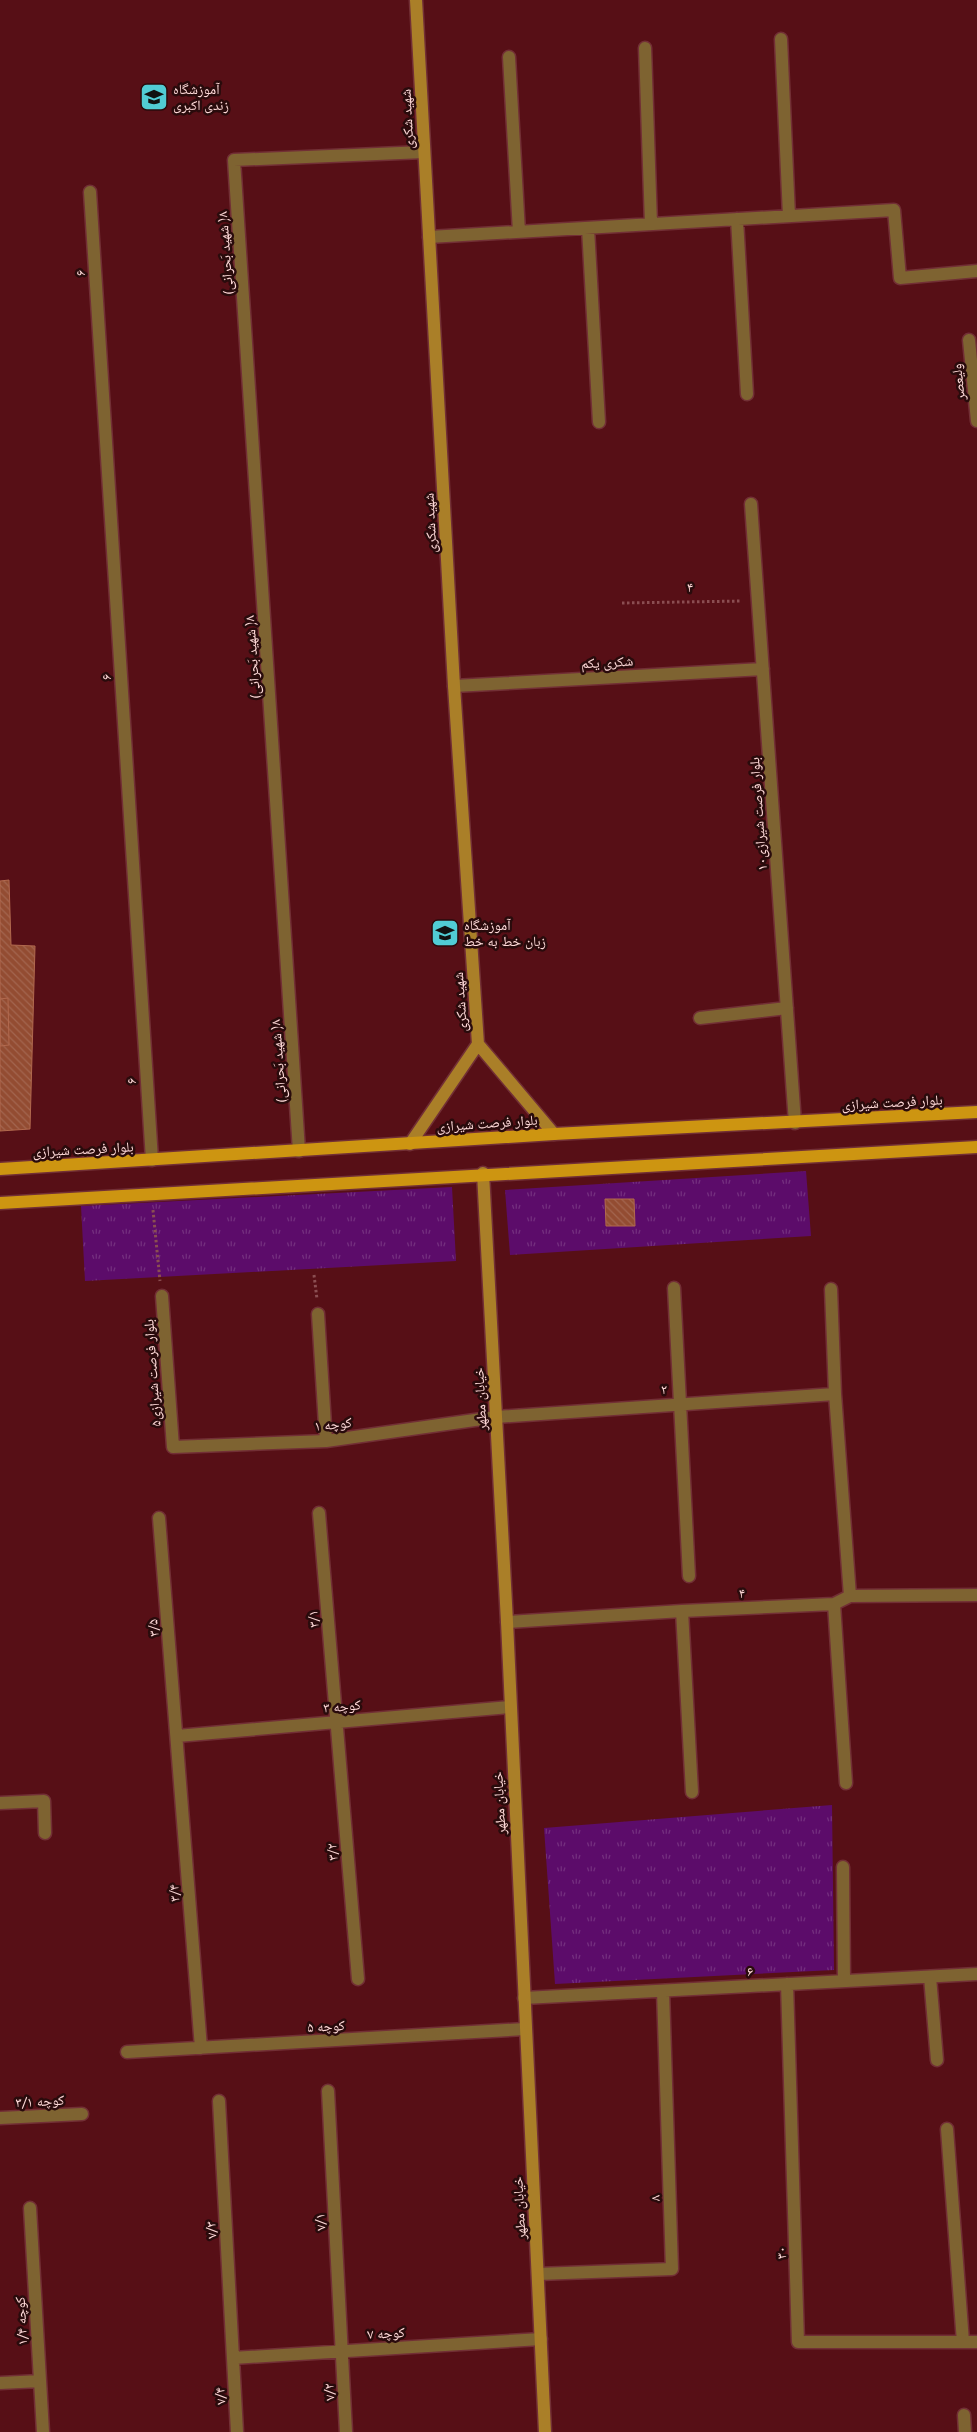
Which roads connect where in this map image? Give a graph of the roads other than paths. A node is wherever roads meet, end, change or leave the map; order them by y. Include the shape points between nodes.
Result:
1 (416, 0) edge
2 (781, 39) dead end
3 (645, 48) dead end
4 (509, 58) dead end
5 (424, 152) junction
6 (90, 192) dead end
7 (789, 216) junction
8 (738, 219) junction
9 (651, 224) junction
10 (588, 228) junction
11 (519, 232) junction
12 (429, 238) junction
13 (977, 271) edge
14 (969, 340) dead end
15 (747, 394) dead end
16 (977, 421) edge
17 (599, 422) dead end
18 (751, 504) dead end
19 (763, 669) junction
20 (454, 686) junction
21 (787, 1008) junction
22 (700, 1018) dead end
23 (478, 1044) junction
24 (977, 1112) edge
25 (795, 1122) junction
26 (554, 1134) junction
27 (410, 1144) junction
28 (977, 1147) edge
29 (299, 1152) junction
30 (152, 1160) junction
31 (0, 1170) edge
32 (483, 1174) junction
33 (0, 1203) edge
34 (674, 1288) dead end
35 (831, 1289) dead end
36 (162, 1296) road end
37 (318, 1314) road end
38 (835, 1394) junction
39 (679, 1403) junction
40 (496, 1417) junction
41 (326, 1441) junction
42 (173, 1447) joint
43 (319, 1514) dead end
44 (159, 1518) dead end
45 (688, 1576) dead end
46 (977, 1595) edge
47 (850, 1596) junction
48 (834, 1604) junction
49 (682, 1611) junction
50 (507, 1622) junction
51 (510, 1707) junction
52 (337, 1722) junction
53 (177, 1736) junction
54 (846, 1783) dead end
55 (692, 1792) dead end
56 (0, 1803) edge
57 (45, 1833) dead end
58 (843, 1867) dead end
59 (977, 1974) edge
60 (930, 1977) junction
61 (358, 1979) dead end
62 (844, 1981) junction
63 (787, 1984) junction
64 (663, 1991) junction
65 (524, 1998) junction
66 (526, 2029) junction
67 (200, 2048) junction
68 (127, 2052) dead end
69 (937, 2060) dead end
70 (328, 2091) dead end
71 (219, 2101) dead end
72 (82, 2114) dead end
73 (0, 2118) edge
74 (947, 2129) dead end
75 (30, 2208) dead end
76 (538, 2274) junction
77 (541, 2339) junction
78 (963, 2342) junction
79 (977, 2342) edge
80 (342, 2351) junction
81 (233, 2358) junction
82 (40, 2380) junction
83 (0, 2383) edge
84 (964, 2414) dead end
85 (43, 2432) edge
86 (237, 2432) edge
87 (346, 2432) edge
88 (546, 2432) edge
89 (965, 2432) edge

1 - 5 street, شهید شکری
2 - 7 street
3 - 9 street
4 - 11 street
5 - 12 street, شهید شکری
5 - 29 street, (شهید بَحرانی )۸ via 234,160
6 - 30 street, ۶
7 - 8 street
7 - 13 street via 894,210 900,278
8 - 9 street
8 - 15 street
9 - 10 street
10 - 11 street
10 - 17 street
11 - 12 street
12 - 20 street, شهید شکری
14 - 16 street, ولیعصر
18 - 19 street, بلوار فرصت شیرازی۱۰
19 - 20 street, شکری یکم
19 - 21 street, بلوار فرصت شیرازی۱۰
20 - 23 street, شهید شکری
21 - 22 street
21 - 25 street, بلوار فرصت شیرازی۱۰
23 - 26 street
23 - 27 street
24 - 25 main road, بلوار فرصت شیرازی
25 - 26 main road, بلوار فرصت شیرازی
26 - 27 main road, بلوار فرصت شیرازی
27 - 29 main road, بلوار فرصت شیرازی
28 - 32 main road
29 - 30 main road, بلوار فرصت شیرازی
30 - 31 main road, بلوار فرصت شیرازی
32 - 33 main road
32 - 40 street, خیابان مطهر
34 - 39 street
35 - 38 street
36 - 42 street, بلوار فرصت شیرازی۵
37 - 41 street
38 - 39 street, ۲
38 - 47 street
39 - 40 street, ۲
39 - 45 street
40 - 41 street, کوچه ۱
40 - 50 street, خیابان مطهر
41 - 42 street, کوچه ۱
43 - 52 street, ۳/۱
44 - 53 street, ۳/۵
46 - 47 street, ۴
47 - 48 street, ۴
48 - 49 street, ۴
48 - 54 street
49 - 50 street, ۴
49 - 55 street
50 - 51 street, خیابان مطهر
51 - 52 street, کوچه ۳
51 - 65 street, خیابان مطهر
52 - 53 street, کوچه ۳
52 - 61 street, ۳/۲
53 - 67 street, ۳/۴
56 - 57 street via 44,1801
58 - 62 street
59 - 60 street, ۶
60 - 62 street, ۶
60 - 69 street
62 - 63 street, ۶
63 - 64 street, ۶
63 - 78 street, ۳۰ via 798,2342
64 - 65 street, ۶
64 - 76 street, ۸ via 672,2269
65 - 66 street, خیابان مطهر
66 - 67 street, کوچه ۵
66 - 76 street, خیابان مطهر
67 - 68 street, کوچه ۵
70 - 80 street, ۷/۱
71 - 81 street, ۷/۳
72 - 73 street, کوچه ۳/۱
74 - 78 street
75 - 82 street, کوچه ۱/۴
76 - 77 street, خیابان مطهر
77 - 80 street, کوچه ۷
77 - 88 street, خیابان مطهر
78 - 79 street, ۳۰
80 - 81 street, کوچه ۷
80 - 87 street, ۷/۲
81 - 86 street, ۷/۴
82 - 83 street
82 - 85 street, کوچه ۱/۴
84 - 89 street

